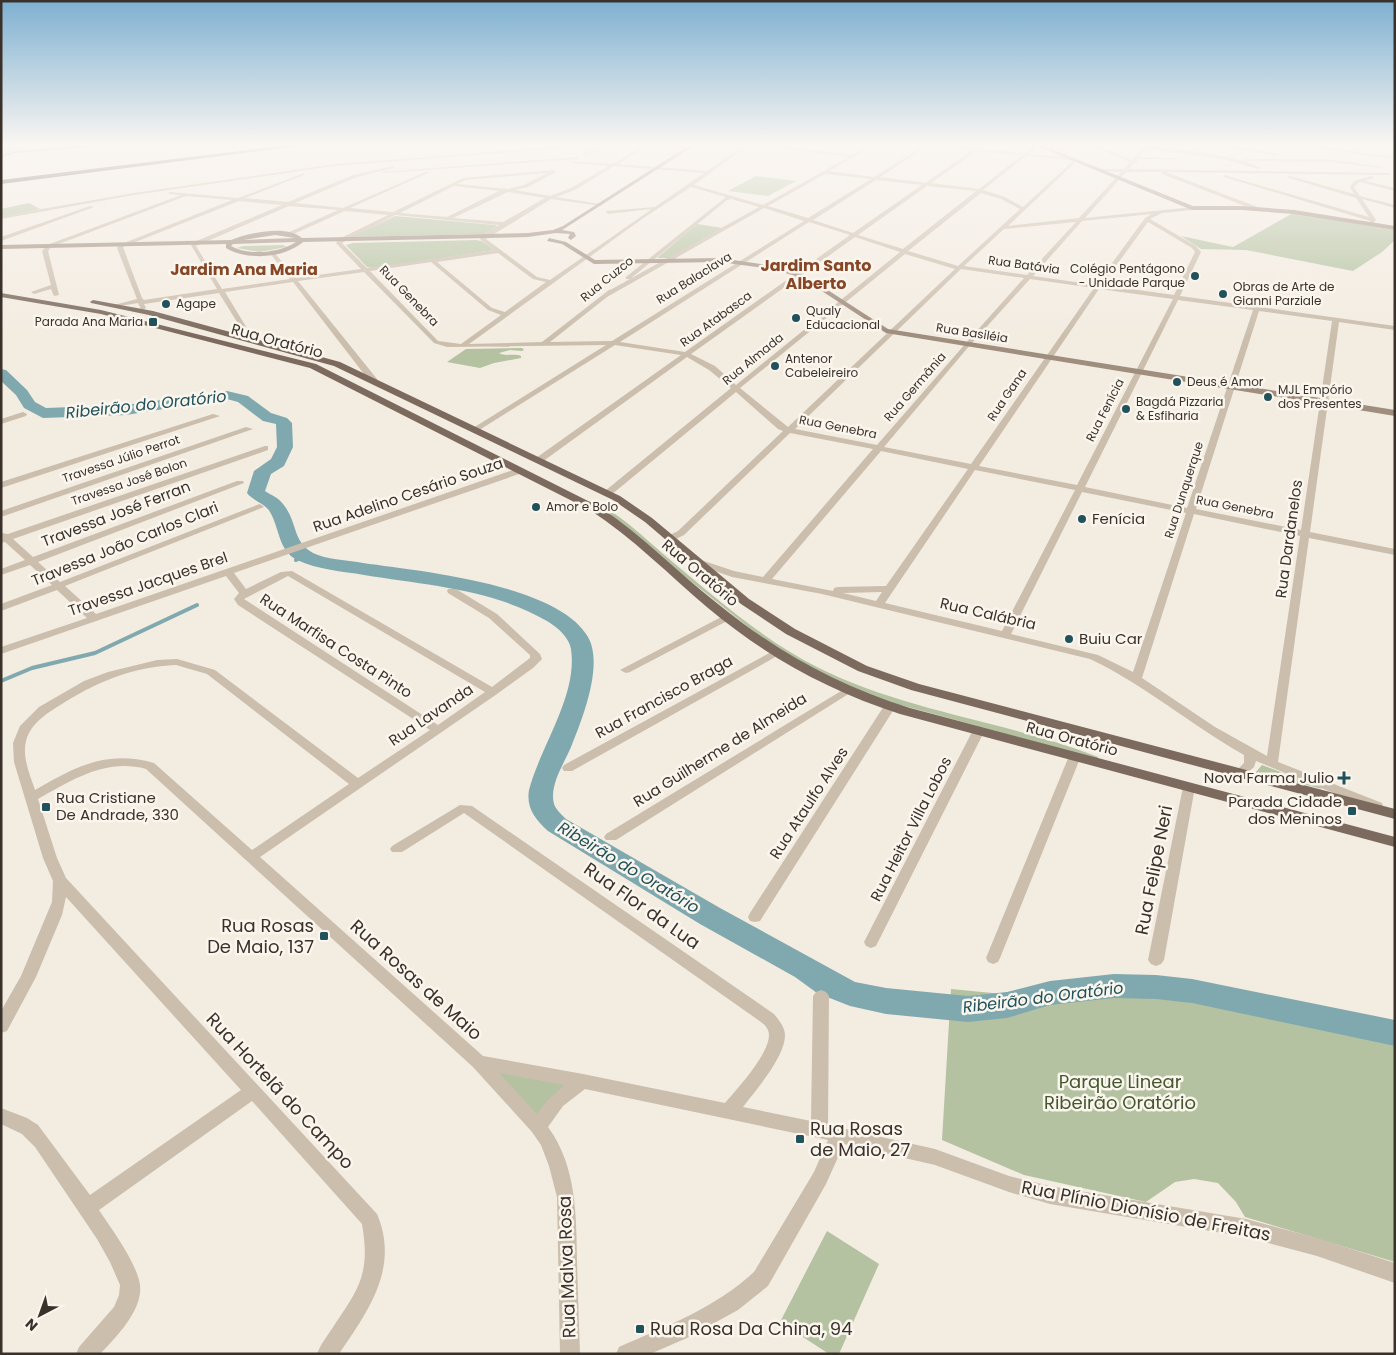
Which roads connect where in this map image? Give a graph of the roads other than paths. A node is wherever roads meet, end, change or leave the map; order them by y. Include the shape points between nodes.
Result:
1 (48, 209) edge
2 (84, 209) edge
3 (150, 209) edge
4 (212, 209) edge
5 (276, 209) edge
6 (335, 209) edge
7 (344, 209) edge
8 (346, 209) edge
9 (403, 209) edge
10 (467, 209) edge
11 (529, 209) edge
12 (594, 209) edge
13 (604, 209) edge
14 (630, 209) edge
15 (644, 209) edge
16 (652, 209) edge
17 (712, 209) edge
18 (760, 209) edge
19 (772, 209) edge
20 (825, 209) edge
21 (890, 209) edge
22 (957, 209) edge
23 (1024, 209) edge
24 (1090, 209) edge
25 (1179, 209) edge
26 (1260, 209) edge
27 (1334, 209) edge
28 (1366, 209) edge
29 (42, 210) junction
30 (650, 211) junction
31 (608, 212) dead end
32 (72, 214) junction
33 (393, 214) junction
34 (586, 214) junction
35 (595, 215) junction
36 (1145, 217) junction
37 (1, 218) edge
38 (447, 219) junction
39 (808, 220) junction
40 (1080, 220) junction
41 (1372, 221) junction
42 (504, 224) junction
43 (1002, 228) junction
44 (1395, 228) edge
45 (280, 234) junction
46 (289, 234) junction
47 (854, 235) junction
48 (547, 236) junction
49 (572, 236) junction
50 (484, 238) junction
51 (1, 239) edge
52 (340, 241) junction
53 (300, 242) junction
54 (229, 244) junction
55 (564, 244) junction
56 (195, 245) junction
57 (122, 246) junction
58 (47, 248) junction
59 (1, 249) edge
60 (597, 250) junction
61 (500, 251) junction
62 (272, 252) junction
63 (904, 252) junction
64 (578, 253) junction
65 (585, 257) junction
66 (670, 259) junction
67 (648, 260) junction
68 (433, 261) junction
69 (592, 261) junction
70 (741, 261) junction
71 (576, 264) junction
72 (960, 267) junction
73 (366, 270) junction
74 (798, 274) junction
75 (1029, 277) junction
76 (296, 280) junction
77 (552, 282) junction
78 (54, 286) junction
79 (1098, 286) junction
80 (1, 288) edge
81 (220, 291) junction
82 (34, 292) junction
83 (1, 295) edge
84 (59, 296) joint
85 (606, 296) junction
86 (1176, 297) junction
87 (76, 299) dead end
88 (141, 301) junction
89 (841, 302) junction
90 (116, 306) junction
91 (1257, 308) junction
92 (142, 311) junction
93 (506, 314) junction
94 (1336, 319) junction
95 (241, 326) junction
96 (1395, 328) edge
97 (892, 332) junction
98 (226, 333) junction
99 (247, 339) junction
100 (613, 343) junction
101 (544, 344) junction
102 (968, 344) junction
103 (462, 346) junction
104 (686, 354) junction
105 (1048, 357) junction
106 (1138, 372) junction
107 (374, 381) junction
108 (736, 387) junction
109 (1231, 387) junction
110 (1324, 402) junction
111 (1395, 413) edge
112 (23, 414) dead end
113 (216, 416) dead end
114 (1, 422) edge
115 (249, 429) dead end
116 (476, 430) junction
117 (789, 430) junction
118 (463, 443) junction
119 (265, 448) dead end
120 (878, 448) junction
121 (539, 460) junction
122 (973, 467) junction
123 (519, 471) junction
124 (240, 483) dead end
125 (1, 485) edge
126 (1079, 488) junction
127 (608, 493) junction
128 (574, 497) junction
129 (260, 507) dead end
130 (1191, 511) junction
131 (1, 514) edge
132 (1305, 534) junction
133 (3, 537) edge
134 (669, 539) junction
135 (305, 546) joint
136 (1395, 552) edge
137 (32, 561) junction
138 (696, 562) junction
139 (1, 572) edge
140 (227, 572) junction
141 (765, 581) junction
142 (60, 586) junction
143 (889, 589) junction
144 (452, 591) dead end
145 (822, 591) junction
146 (244, 593) junction
147 (879, 604) junction
148 (1, 608) edge
149 (727, 617) junction
150 (95, 619) junction
151 (1006, 634) junction
152 (1, 651) edge
153 (775, 653) junction
154 (626, 670) dead end
155 (1136, 679) junction
156 (846, 691) junction
157 (493, 692) junction
158 (890, 706) junction
159 (438, 730) junction
160 (979, 730) junction
161 (1250, 753) junction
162 (1075, 756) junction
163 (1272, 763) junction
164 (568, 768) dead end
165 (1240, 773) junction
166 (357, 784) junction
167 (1189, 787) junction
168 (32, 797) junction
169 (1395, 814) edge
170 (610, 837) dead end
171 (1395, 842) edge
172 (396, 849) dead end
173 (252, 856) junction
174 (60, 881) junction
175 (755, 917) dead end
176 (871, 942) dead end
177 (993, 958) dead end
178 (1156, 960) dead end
179 (821, 996) dead end
180 (1, 1026) edge
181 (478, 1062) junction
182 (582, 1081) junction
183 (253, 1091) junction
184 (728, 1112) junction
185 (1, 1116) edge
186 (538, 1127) junction
187 (819, 1131) junction
188 (839, 1135) junction
189 (88, 1207) junction
190 (1395, 1273) edge
191 (86, 1354) edge
192 (327, 1354) edge
193 (570, 1354) edge
194 (626, 1354) edge

1 - 29 street
2 - 32 street
3 - 58 street
4 - 57 street
5 - 56 street
6 - 45 street
7 - 46 street
8 - 33 street
9 - 33 street
10 - 38 street
11 - 42 street
12 - 34 street
13 - 35 street
14 - 31 street
15 - 30 street
16 - 30 street
17 - 67 street, Rua Cuzco
18 - 66 street
19 - 39 street, Rua Batávia
20 - 39 street, Rua Balaclava
21 - 47 street, Rua Atabasca
22 - 63 street, Rua Almada
23 - 43 street
24 - 40 street, Rua Germânia
25 - 36 street
26 - 41 street
27 - 41 street
28 - 41 street
29 - 32 street
29 - 37 street
30 - 60 street
32 - 51 street
33 - 38 street
33 - 52 street
34 - 35 street
34 - 48 street
35 - 49 street via 573,229
36 - 40 street
36 - 79 street, Rua Gana
36 - 86 street, Rua Fenícia via 1198,252
38 - 42 street
39 - 47 street, Rua Batávia
39 - 70 street, Rua Balaclava
40 - 43 street
40 - 75 street, Rua Germânia
41 - 44 street
42 - 50 street
43 - 72 street
45 - 46 street
45 - 54 street via 252,235
46 - 53 street
47 - 63 street, Rua Batávia
47 - 74 street, Rua Atabasca
48 - 49 street
48 - 50 street
48 - 55 street
49 - 55 street
50 - 52 street
50 - 61 street
52 - 53 street
52 - 73 street, Rua Genebra
53 - 54 street
53 - 62 street via 289,249
54 - 56 street
54 - 62 street via 231,250 242,253
55 - 64 street
56 - 57 street
56 - 81 street
57 - 58 street
57 - 88 street
58 - 59 street
58 - 78 street
60 - 64 street
60 - 65 street
61 - 68 street
61 - 77 street via 535,278
62 - 76 street
63 - 72 street, Rua Batávia
63 - 89 street, Rua Almada
64 - 65 street
65 - 69 street
65 - 71 street
66 - 67 street, Rua Basiléia
66 - 70 street, Rua Basiléia
66 - 85 street
67 - 69 street, Rua Basiléia
67 - 85 street, Rua Cuzco
68 - 73 street
68 - 93 street via 490,309
69 - 71 street
70 - 74 street, Rua Basiléia
70 - 100 street, Rua Balaclava
71 - 77 street
72 - 75 street, Rua Batávia
72 - 97 street
73 - 76 street
73 - 103 street, Rua Genebra via 436,342
74 - 89 street, Rua Basiléia
74 - 104 street, Rua Atabasca
75 - 79 street, Rua Batávia
75 - 102 street, Rua Germânia
76 - 81 street
76 - 107 street
77 - 93 street
78 - 82 street
78 - 84 street
79 - 86 street, Rua Batávia
79 - 105 street, Rua Gana
80 - 82 main road
81 - 88 street
81 - 95 street
82 - 84 main road
83 - 118 main road, Rua Oratório via 101,312 313,366
85 - 101 street, Rua Cuzco
86 - 91 street, Rua Batávia
86 - 106 street, Rua Fenícia
87 - 90 main road, Rua Oratório
88 - 90 street
88 - 92 street
89 - 97 street, Rua Basiléia via 880,328
89 - 108 street, Rua Almada
90 - 92 main road, Rua Oratório
91 - 94 street, Rua Batávia
91 - 109 street, Rua Dunquerque
92 - 98 main road, Rua Oratório
93 - 103 street
94 - 96 street, Rua Batávia
94 - 110 street, Rua Dardanelos
95 - 98 street
95 - 99 street via 248,335
97 - 102 street, Rua Basiléia
97 - 117 street
98 - 99 main road, Rua Oratório
99 - 107 main road, Rua Oratório via 330,362
100 - 101 street, Rua Genebra
100 - 104 street, Rua Genebra via 650,346
100 - 116 street, Rua Balaclava
101 - 103 street, Rua Genebra
102 - 105 street, Rua Basiléia
102 - 120 street, Rua Germânia
104 - 108 street, Rua Genebra via 712,368
104 - 121 street, Rua Atabasca
105 - 106 street, Rua Basiléia
105 - 122 street, Rua Gana
106 - 109 street, Rua Basiléia
106 - 126 street, Rua Fenícia
107 - 116 main road, Rua Oratório
108 - 117 street, Rua Genebra via 781,427
108 - 127 street, Rua Almada
109 - 110 street, Rua Basiléia
109 - 130 street, Rua Dunquerque
110 - 111 street, Rua Basiléia
110 - 132 street, Rua Dardanelos
112 - 114 street
113 - 125 street, Travessa Júlio Perrot
115 - 131 street, Travessa Júlio Perrot
116 - 118 main road
116 - 121 main road, Rua Oratório
117 - 120 street, Rua Genebra
117 - 134 street via 681,533
118 - 123 main road, Rua Oratório
119 - 133 street, Travessa José Bolon
120 - 122 street, Rua Genebra
120 - 141 street, Rua Germânia
121 - 127 main road, Rua Oratório
122 - 126 street, Rua Genebra
122 - 143 street, Rua Gana
123 - 128 main road, Rua Oratório
123 - 135 street, Rua Adelino Cesário Souza
124 - 137 street, Travessa José Ferran
126 - 130 street, Rua Genebra
126 - 151 street, Rua Fenícia
127 - 128 main road
127 - 134 main road, Rua Oratório
128 - 149 main road, Rua Oratório via 616,523
129 - 142 street, Travessa João Carlos Clari
130 - 132 street, Rua Genebra
130 - 155 street, Rua Dunquerque
132 - 136 street, Rua Genebra
132 - 163 street, Rua Dardanelos
133 - 137 street
134 - 138 main road, Rua Oratório
135 - 140 street, Travessa Jacques Brel
137 - 139 street, Travessa José Ferran
137 - 142 street
138 - 141 street, Rua Calábria
138 - 165 main road, Rua Oratório via 791,633 862,670
140 - 146 street
140 - 150 street, Travessa Jacques Brel
141 - 145 street, Rua Calábria
142 - 148 street, Travessa João Carlos Clari
142 - 150 street
143 - 145 street
143 - 147 street, Rua Gana
144 - 157 street, Rua Lavanda via 493,616 535,654 536,659 530,666
145 - 147 street, Rua Calábria
146 - 157 street, Rua Marfisa Costa Pinto via 288,573
146 - 159 street, Rua Marfisa Costa Pinto via 239,599 242,603
147 - 151 street, Rua Calábria
149 - 153 main road, Rua Oratório
149 - 154 street
150 - 152 street, Travessa Jacques Brel
151 - 155 street, Rua Calábria via 1094,657
153 - 156 main road, Rua Oratório
153 - 164 street, Rua Francisco Braga
155 - 161 street, Rua Calábria
156 - 158 main road, Rua Oratório
156 - 170 street, Rua Guilherme de Almeida
157 - 159 street, Rua Lavanda
158 - 160 main road, Rua Oratório
158 - 175 street, Rua Ataulfo Alves
159 - 166 street, Rua Lavanda
160 - 162 main road, Rua Oratório
160 - 176 street, Rua Heitor Villa Lobos
161 - 163 street, Rua Calábria
161 - 165 street via 1250,764
162 - 167 main road, Rua Oratório
162 - 177 street
163 - 169 street, Rua Calábria
165 - 169 main road, Rua Oratório
166 - 168 street via 211,672 177,662 157,663 112,674 88,683 43,710 26,726 19,744 20,762
166 - 173 street, Rua Lavanda
167 - 171 main road, Rua Oratório
167 - 178 street, Rua Felipe Neri
168 - 173 street, Rua Rosas de Maio via 94,766 111,761 138,761 150,766
168 - 174 street
172 - 184 street, Rua Flor da Lua via 460,809 468,809 767,1018 778,1035 775,1045 760,1071
173 - 181 street, Rua Rosas de Maio
174 - 180 street via 55,915 28,977
174 - 183 street, Rua Hortelã do Campo
179 - 187 street
181 - 182 street, Rua Rosas de Maio
181 - 186 street, Rua Malva Rosa
182 - 184 street, Rua Rosas de Maio
182 - 186 street via 558,1098
183 - 189 street
183 - 192 street, Rua Hortelã do Campo via 370,1220 375,1246 373,1276 362,1302
184 - 187 street, Rua Rosas de Maio
185 - 189 street via 19,1122 32,1132
186 - 193 street, Rua Malva Rosa via 548,1141 558,1166 566,1197
187 - 188 street, Rua Rosas de Maio
188 - 190 street, Rua Plínio Dionísio de Freitas via 935,1157 1050,1195 1246,1228
188 - 194 street via 820,1178 761,1279 749,1292 729,1307
189 - 191 street via 130,1283 129,1300 118,1318

